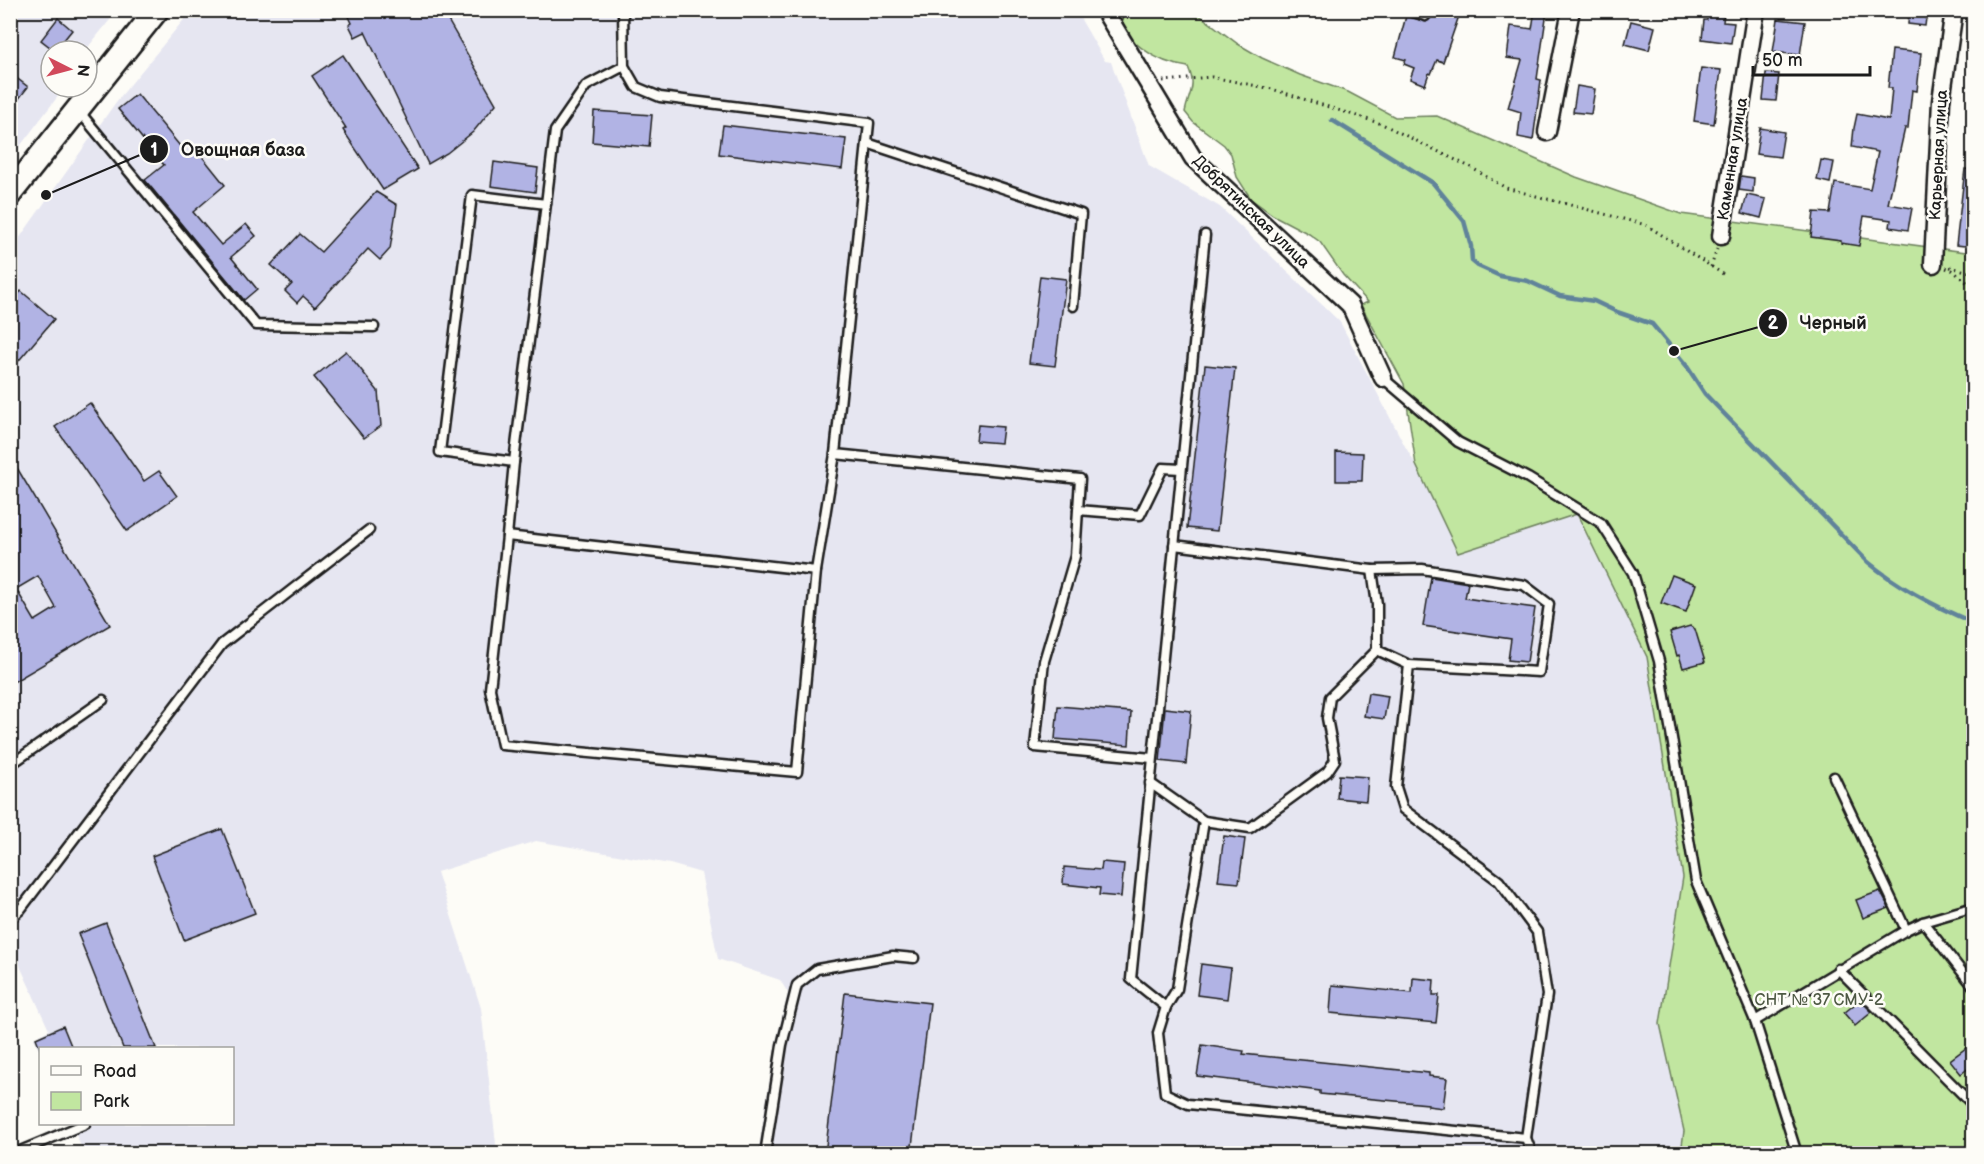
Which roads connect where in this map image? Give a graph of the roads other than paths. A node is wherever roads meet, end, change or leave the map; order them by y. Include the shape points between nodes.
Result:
1 (158, 10) edge
2 (623, 10) edge
3 (1104, 10) edge
4 (1410, 10) edge
5 (1571, 10) edge
6 (1756, 10) edge
7 (1954, 10) edge
8 (1425, 16) dead end
9 (624, 66) junction
10 (78, 110) junction
11 (1547, 132) dead end
12 (867, 143) junction
13 (10, 194) edge
14 (546, 204) junction
15 (1205, 235) dead end
16 (1721, 236) dead end
17 (1933, 264) road end
18 (1072, 306) dead end
19 (375, 327) dead end
20 (1383, 378) joint
21 (835, 454) junction
22 (514, 462) junction
23 (1181, 469) junction
24 (1078, 510) junction
25 (369, 530) dead end
26 (507, 536) junction
27 (1174, 545) junction
28 (1372, 570) junction
29 (816, 571) junction
30 (1377, 650) junction
31 (1409, 664) junction
32 (103, 700) dead end
33 (1152, 758) junction
34 (10, 765) edge
35 (1834, 777) dead end
36 (1150, 783) junction
37 (1204, 821) junction
38 (1974, 907) edge
39 (10, 919) edge
40 (1923, 922) junction
41 (1905, 930) junction
42 (914, 958) dead end
43 (1838, 969) junction
44 (1974, 987) edge
45 (1166, 1007) junction
46 (1755, 1021) junction
47 (1974, 1106) edge
48 (83, 1125) edge
49 (1526, 1138) junction
50 (13, 1154) edge
51 (765, 1154) edge
52 (1532, 1154) edge
53 (1797, 1154) edge

1 - 10 main road
2 - 9 lane
3 - 20 street, Добрятинская улица via 1193,158 1350,305
4 - 8 lane
5 - 11 street
6 - 16 street, Каменная улица
7 - 17 street, Карьерная улица via 1941,101
9 - 12 lane via 636,87 660,98 869,123
9 - 14 lane via 586,86 555,130
10 - 13 main road
10 - 19 lane via 256,325
12 - 18 lane via 1081,214
12 - 21 lane
14 - 22 lane
14 - 22 lane via 472,195 440,452
15 - 23 lane
20 - 46 lane via 1458,442 1528,478 1601,524 1633,573 1659,661 1696,881
21 - 24 lane via 1080,479
21 - 29 lane
22 - 26 lane
23 - 24 lane via 1164,468 1140,515
23 - 27 lane
24 - 33 lane via 1075,556 1044,661 1035,747
25 - 39 lane via 222,644
26 - 29 lane
26 - 29 lane via 490,689 502,745 797,772
27 - 28 lane
27 - 33 lane
28 - 30 lane
28 - 31 lane via 1422,569 1524,585 1549,604 1539,672
30 - 31 lane
30 - 37 lane via 1330,697 1327,718 1335,760 1327,772 1250,828
31 - 49 lane via 1396,787 1403,809 1499,881 1537,932 1547,995
32 - 34 lane
33 - 36 lane
35 - 41 lane
36 - 37 lane
36 - 45 lane via 1131,978
37 - 45 lane via 1177,989
38 - 40 lane
40 - 41 lane
40 - 44 lane
41 - 43 lane
42 - 51 lane via 893,956 817,969 798,985 782,1045
43 - 46 lane
43 - 47 lane
45 - 49 lane via 1158,1033 1166,1094 1188,1104
46 - 53 lane
48 - 50 lane
49 - 52 lane

